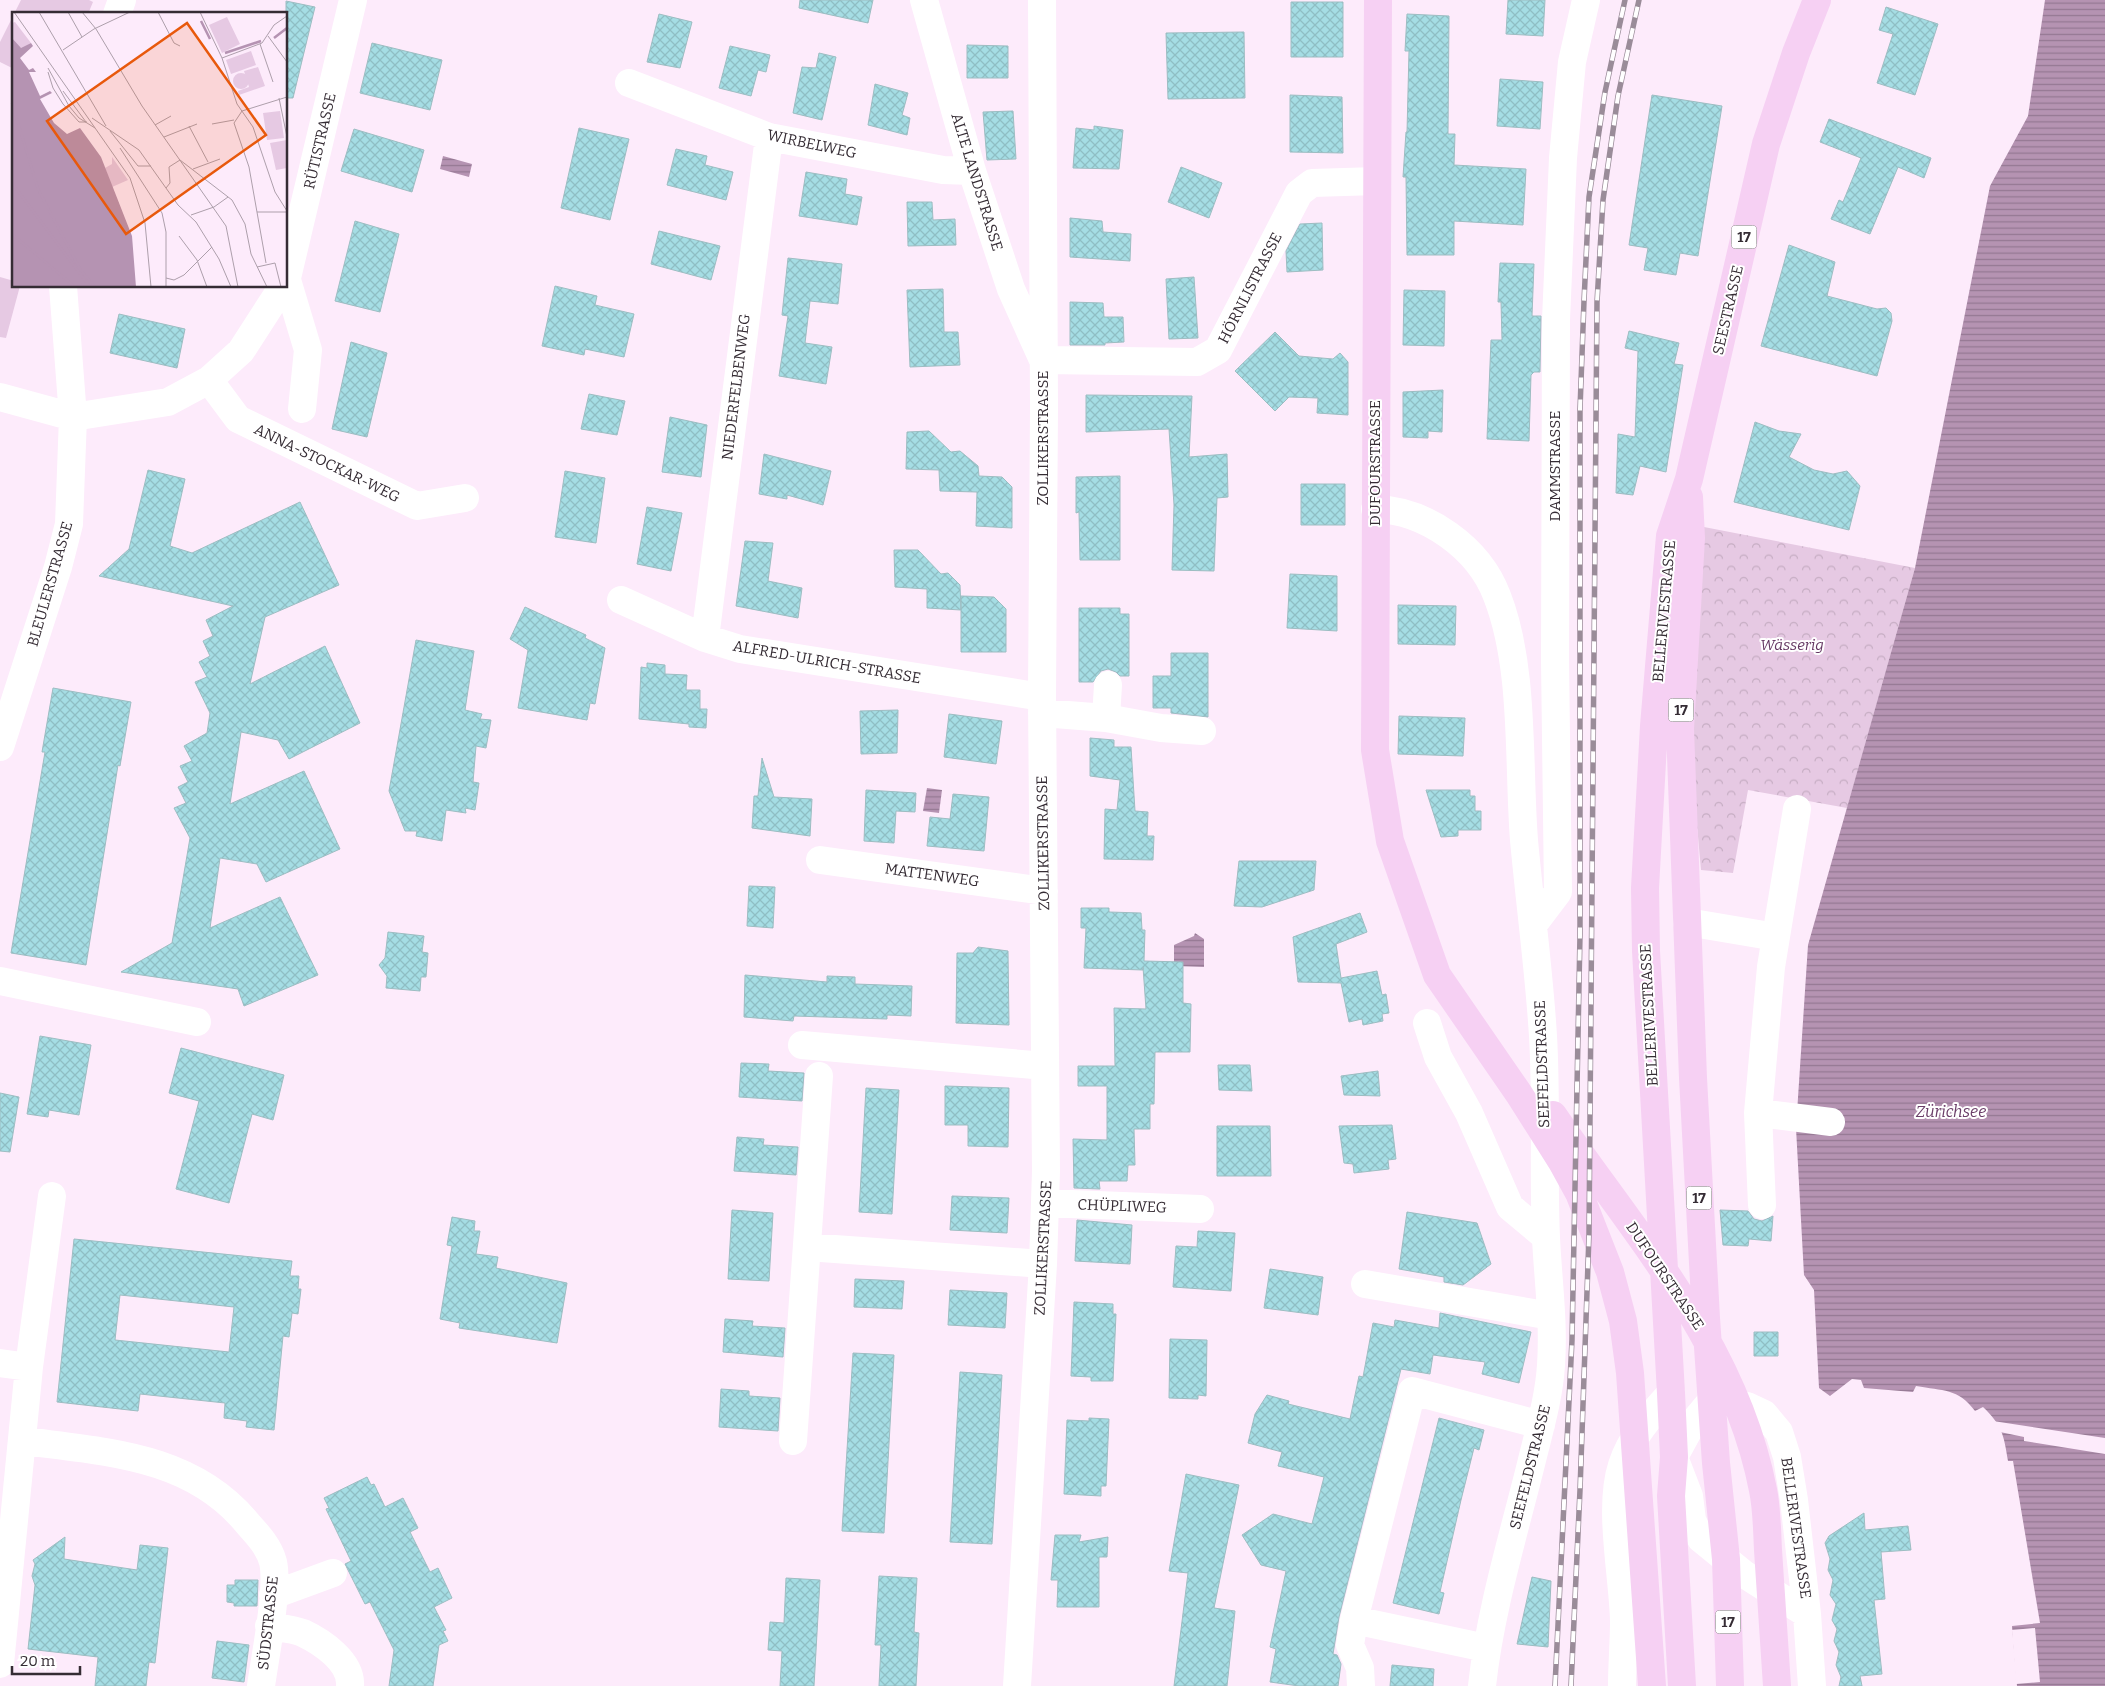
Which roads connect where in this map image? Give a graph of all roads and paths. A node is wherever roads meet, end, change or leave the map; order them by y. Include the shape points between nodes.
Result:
1 (122, 0) edge
2 (353, 0) edge
3 (924, 0) edge
4 (1042, 0) edge
5 (1378, 0) edge
6 (1586, 0) edge
7 (1818, 0) edge
8 (118, 12) edge
9 (629, 83) dead end
10 (769, 137) junction
11 (972, 171) junction
12 (1377, 181) junction
13 (288, 275) edge
14 (64, 288) edge
15 (283, 288) edge
16 (288, 288) edge
17 (1043, 360) junction
18 (209, 380) junction
19 (0, 398) edge
20 (302, 409) dead end
21 (73, 417) junction
22 (1689, 478) junction
23 (465, 498) dead end
24 (1375, 509) junction
25 (621, 600) dead end
26 (705, 638) junction
27 (1108, 685) dead end
28 (1042, 705) junction
29 (1106, 718) junction
30 (1202, 731) dead end
31 (0, 747) edge
32 (1797, 809) dead end
33 (820, 860) dead end
34 (1044, 891) junction
35 (1687, 922) junction
36 (1533, 925) junction
37 (1776, 937) junction
38 (1444, 971) junction
39 (0, 981) edge
40 (197, 1022) dead end
41 (1427, 1023) dead end
42 (802, 1045) dead end
43 (1045, 1066) junction
44 (819, 1076) dead end
45 (1758, 1113) junction
46 (1831, 1122) dead end
47 (52, 1196) dead end
48 (1045, 1203) junction
49 (1762, 1205) dead end
50 (1200, 1209) dead end
51 (1546, 1237) junction
52 (807, 1247) junction
53 (1043, 1264) junction
54 (1365, 1284) dead end
55 (1551, 1316) junction
56 (0, 1363) edge
57 (29, 1367) junction
58 (1671, 1393) junction
59 (1712, 1400) junction
60 (1541, 1425) junction
61 (24, 1441) junction
62 (793, 1441) dead end
63 (1674, 1457) junction
64 (1726, 1559) junction
65 (333, 1573) dead end
66 (273, 1595) junction
67 (1807, 1614) junction
68 (1354, 1620) junction
69 (269, 1626) junction
70 (1486, 1648) junction
71 (0, 1664) edge
72 (261, 1686) edge
73 (350, 1686) edge
74 (1017, 1686) edge
75 (1361, 1686) edge
76 (1482, 1686) edge
77 (1622, 1686) edge
78 (1652, 1686) edge
79 (1682, 1686) edge
80 (1730, 1686) edge
81 (1777, 1686) edge
82 (1812, 1686) edge

1 - 8 street
2 - 13 street, RÜTISTRASSE
3 - 11 street, ALTE LANDSTRASSE
4 - 17 street, ZOLLIKERSTRASSE
5 - 12 main road, DUFOURSTRASSE
6 - 36 street, DAMMSTRASSE via 1572,62 1563,158 1556,320 1558,892
7 - 22 main road, SEESTRASSE / 17 via 1796,53 1766,144
9 - 10 street, WIRBELWEG
10 - 11 street, WIRBELWEG via 944,170
10 - 26 street, NIEDERFELBENWEG
11 - 17 street, ALTE LANDSTRASSE via 1011,289
12 - 17 street, HÖRNLISTRASSE via 1312,183 1299,193 1218,350 1197,362
12 - 24 main road, DUFOURSTRASSE
14 - 21 street, BLEULERSTRASSE
15 - 18 street, RÜTISTRASSE via 241,351
16 - 20 street via 308,350
17 - 28 street, ZOLLIKERSTRASSE
18 - 21 street, RÜTISTRASSE via 168,402
18 - 23 street, ANNA-STOCKAR-WEG via 238,419 416,506
19 - 21 street
21 - 31 street, BLEULERSTRASSE via 69,524
22 - 35 main road, BELLERIVESTRASSE / 17 via 1690,538 1680,729
22 - 58 main road, BELLERIVESTRASSE / 17 via 1670,536 1645,888 1656,1167
24 - 36 street, SEEFELDSTRASSE via 1410,515 1453,538 1477,562 1497,595 1514,661 1524,837
24 - 38 main road, DUFOURSTRASSE via 1375,750 1390,841 1418,919
25 - 26 street, ALFRED-ULRICH-STRASSE
26 - 28 street, ALFRED-ULRICH-STRASSE via 740,650
27 - 29 street
28 - 29 street, ALFRED-ULRICH-STRASSE
28 - 34 street, ZOLLIKERSTRASSE
29 - 30 street, ALFRED-ULRICH-STRASSE via 1161,728
32 - 37 street
33 - 34 street, MATTENWEG
34 - 43 street, ZOLLIKERSTRASSE
35 - 37 street
35 - 59 main road, BELLERIVESTRASSE / 17
36 - 51 street, SEEFELDSTRASSE via 1543,1037
37 - 45 street
38 - 78 main road, DUFOURSTRASSE via 1562,1162 1579,1193 1610,1272 1623,1321 1630,1373
38 - 81 main road, DUFOURSTRASSE via 1653,1253 1697,1319 1720,1365 1745,1422 1764,1491
39 - 40 street
41 - 51 street via 1438,1056 1469,1113 1510,1207
42 - 43 street
43 - 48 street, ZOLLIKERSTRASSE
44 - 52 street
45 - 46 street
45 - 49 street
47 - 57 street
48 - 50 street, CHÜPLIWEG
48 - 53 street, ZOLLIKERSTRASSE
51 - 55 street, SEEFELDSTRASSE
52 - 53 street
52 - 62 street
53 - 74 street, ZOLLIKERSTRASSE
54 - 55 street
55 - 60 street, SEEFELDSTRASSE via 1551,1365
56 - 57 street
57 - 61 street
58 - 63 main road, BELLERIVESTRASSE / 17
58 - 77 street via 1643,1424 1618,1480 1616,1505 1624,1622
59 - 63 street, BELLERIVESTRASSE via 1692,1424
59 - 64 main road, BELLERIVESTRASSE / 17
59 - 67 street, BELLERIVESTRASSE via 1747,1406 1764,1414 1779,1432 1787,1457
60 - 68 street via 1412,1391
60 - 70 street, SEEFELDSTRASSE
61 - 66 street, SÜDSTRASSE via 126,1454 179,1470 217,1493 238,1511 263,1541 273,1561
61 - 71 street
63 - 64 street, BELLERIVESTRASSE via 1689,1496 1692,1520 1701,1539
63 - 79 main road, BELLERIVESTRASSE / 17 via 1671,1496
64 - 67 street, BELLERIVESTRASSE
64 - 80 main road, BELLERIVESTRASSE / 17
65 - 66 street
66 - 69 street, SÜDSTRASSE
67 - 82 street, BELLERIVESTRASSE
68 - 70 street
68 - 75 street via 1350,1645 1360,1668
69 - 72 street, SÜDSTRASSE
69 - 73 street via 302,1633 320,1643 346,1668
70 - 76 street, SEEFELDSTRASSE

